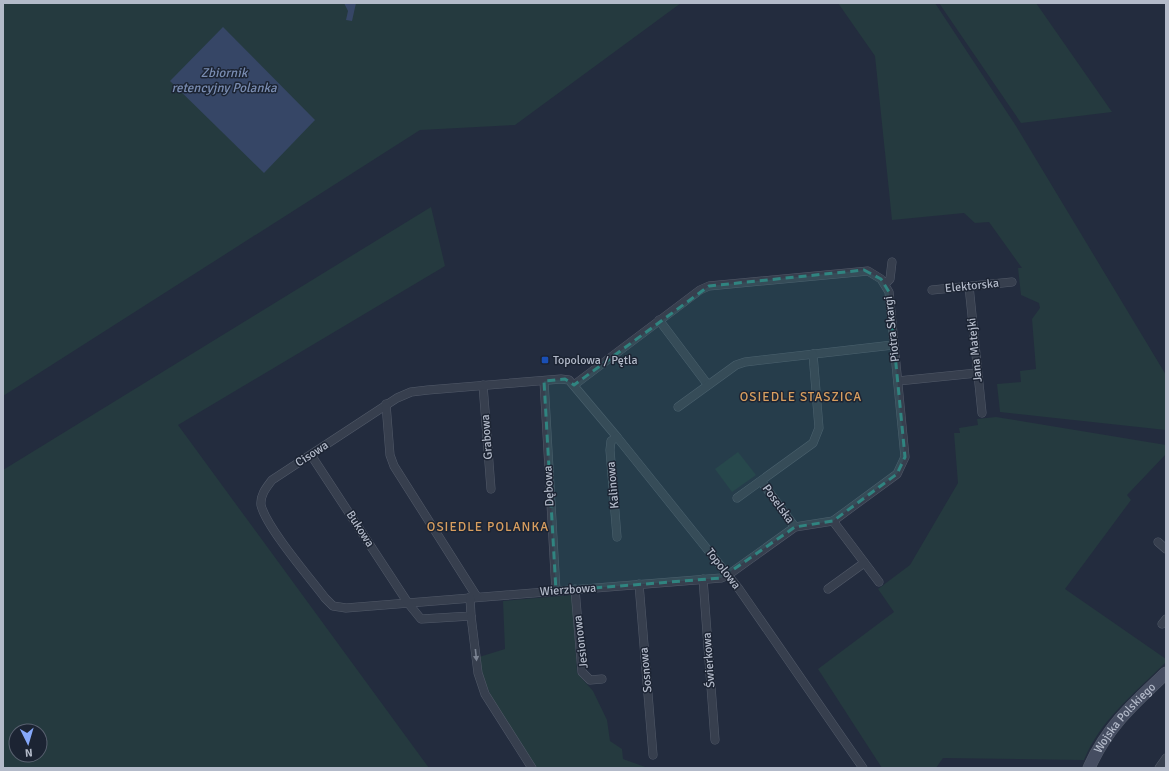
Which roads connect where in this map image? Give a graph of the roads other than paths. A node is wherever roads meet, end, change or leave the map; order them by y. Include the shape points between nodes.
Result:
1 (892, 262) dead end
2 (1012, 282) dead end
3 (885, 284) junction
4 (969, 286) junction
5 (932, 290) dead end
6 (659, 320) junction
7 (893, 345) junction
8 (813, 354) junction
9 (977, 373) junction
10 (544, 381) junction
11 (898, 381) junction
12 (572, 382) junction
13 (483, 385) junction
14 (708, 385) junction
15 (386, 404) junction
16 (678, 407) dead end
17 (982, 413) dead end
18 (617, 436) junction
19 (311, 455) junction
20 (761, 481) junction
21 (490, 489) dead end
22 (737, 498) dead end
23 (833, 521) junction
24 (795, 527) junction
25 (617, 537) dead end
26 (1158, 542) dead end
27 (1166, 549) edge
28 (864, 563) junction
29 (728, 575) junction
30 (703, 580) junction
31 (879, 582) dead end
32 (639, 584) junction
33 (575, 589) junction
34 (828, 589) dead end
35 (556, 591) junction
36 (473, 597) junction
37 (408, 603) junction
38 (471, 616) junction
39 (1166, 673) edge
40 (602, 679) dead end
41 (715, 740) dead end
42 (654, 755) dead end
43 (1166, 758) edge
44 (532, 768) edge
45 (863, 768) edge
46 (1089, 768) edge
47 (1158, 768) edge

1 - 3 street via 890,279
2 - 4 street, Elektorska
3 - 6 street, Piotra Skargi via 876,275 864,270 709,286
3 - 7 street, Piotra Skargi via 889,292
4 - 5 street, Elektorska
4 - 9 street, Jana Matejki
6 - 12 street, Piotra Skargi
6 - 14 street
7 - 8 street
7 - 11 street, Piotra Skargi
8 - 14 street via 745,362 736,365
8 - 20 street via 819,428 813,443
9 - 11 street
9 - 17 street, Jana Matejki
10 - 12 street, Cisowa
10 - 13 street, Cisowa
10 - 35 street, Dębowa
11 - 23 street, Piotra Skargi via 905,457 897,474
12 - 18 street, Topolowa
13 - 15 street, Cisowa via 411,392
13 - 21 street, Grabowa
14 - 16 street
15 - 19 street, Cisowa
15 - 36 street via 390,455 394,466
18 - 25 street, Kalinowa via 611,441 610,450
18 - 29 street, Topolowa
19 - 37 street, Bukowa
19 - 37 street, Cisowa via 272,480 263,493 261,504 269,523 324,598 333,606 346,608
20 - 22 street
20 - 24 street, Poselska
23 - 24 street, Piotra Skargi
23 - 28 street
24 - 29 street, Piotra Skargi
26 - 27 street
28 - 31 street
28 - 34 street
29 - 30 street, Wierzbowa
29 - 45 street, Topolowa via 783,650
30 - 32 street, Wierzbowa
30 - 41 street, Świerkowa
32 - 33 street, Wierzbowa
32 - 42 street, Sosnowa
33 - 35 street, Wierzbowa
33 - 40 street, Jesionowa via 582,672 590,680
35 - 36 street, Wierzbowa
36 - 37 street, Wierzbowa
36 - 38 street
37 - 38 street, Bukowa via 421,619
38 -> 44 street via 478,673 485,694
39 - 46 street, Wojska Polskiego via 1113,726
43 - 47 street

